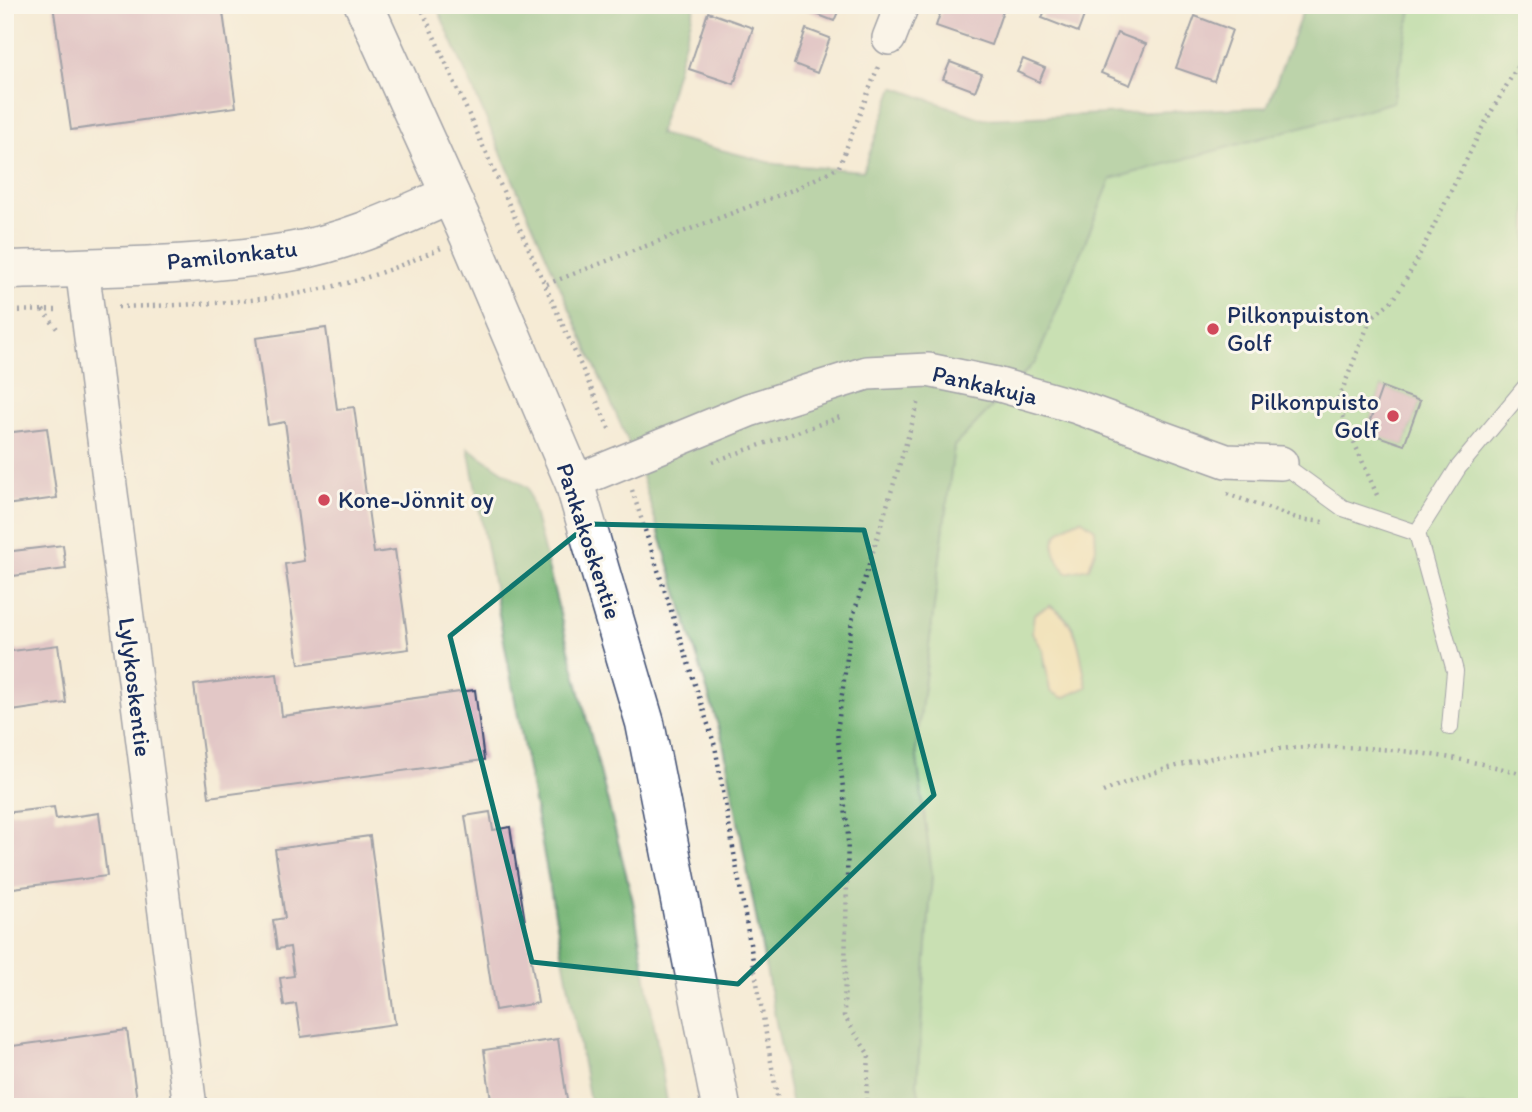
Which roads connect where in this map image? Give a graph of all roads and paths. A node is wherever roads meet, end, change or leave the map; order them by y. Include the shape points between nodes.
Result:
1 (364, 5) edge
2 (902, 5) edge
3 (889, 38) joint
4 (1527, 50) edge
5 (450, 195) junction
6 (82, 268) junction
7 (5, 270) edge
8 (547, 284) dead end
9 (1527, 385) edge
10 (927, 386) junction
11 (918, 402) junction
12 (908, 403) dead end
13 (850, 414) dead end
14 (709, 463) dead end
15 (1281, 463) joint
16 (573, 482) junction
17 (645, 485) dead end
18 (632, 490) dead end
19 (1222, 492) dead end
20 (1299, 519) dead end
21 (1389, 524) junction
22 (1417, 533) junction
23 (1450, 727) dead end
24 (1527, 775) edge
25 (1103, 792) dead end
26 (190, 1107) edge
27 (721, 1107) edge
28 (866, 1107) edge

1 - 5 main road, Pankakoskentie
2 - 3 street
3 - 8 path via 839,167 795,189
4 - 21 path via 1408,276 1394,299 1371,318 1337,403
5 - 6 main road, Pamilonkatu via 374,229 290,252
5 - 16 main road, Pankakoskentie
6 - 7 main road, Pamilonkatu
6 - 26 street, Lylykoskentie
9 - 22 lane via 1458,468
10 - 11 path
10 - 11 path
10 - 15 street, Pankakuja via 996,384 1076,407 1226,461
10 - 16 street, Pankakuja via 867,373 749,410
11 - 12 path
11 - 28 path via 852,620 837,732 848,835 844,1016 869,1055
13 - 14 path
15 - 21 lane via 1343,508
16 - 27 main road, Pankakoskentie via 645,723
17 - 18 path
19 - 20 path
21 - 22 lane
22 - 23 lane via 1455,671
24 - 25 path via 1436,754 1369,746 1325,747 1205,758 1146,773

